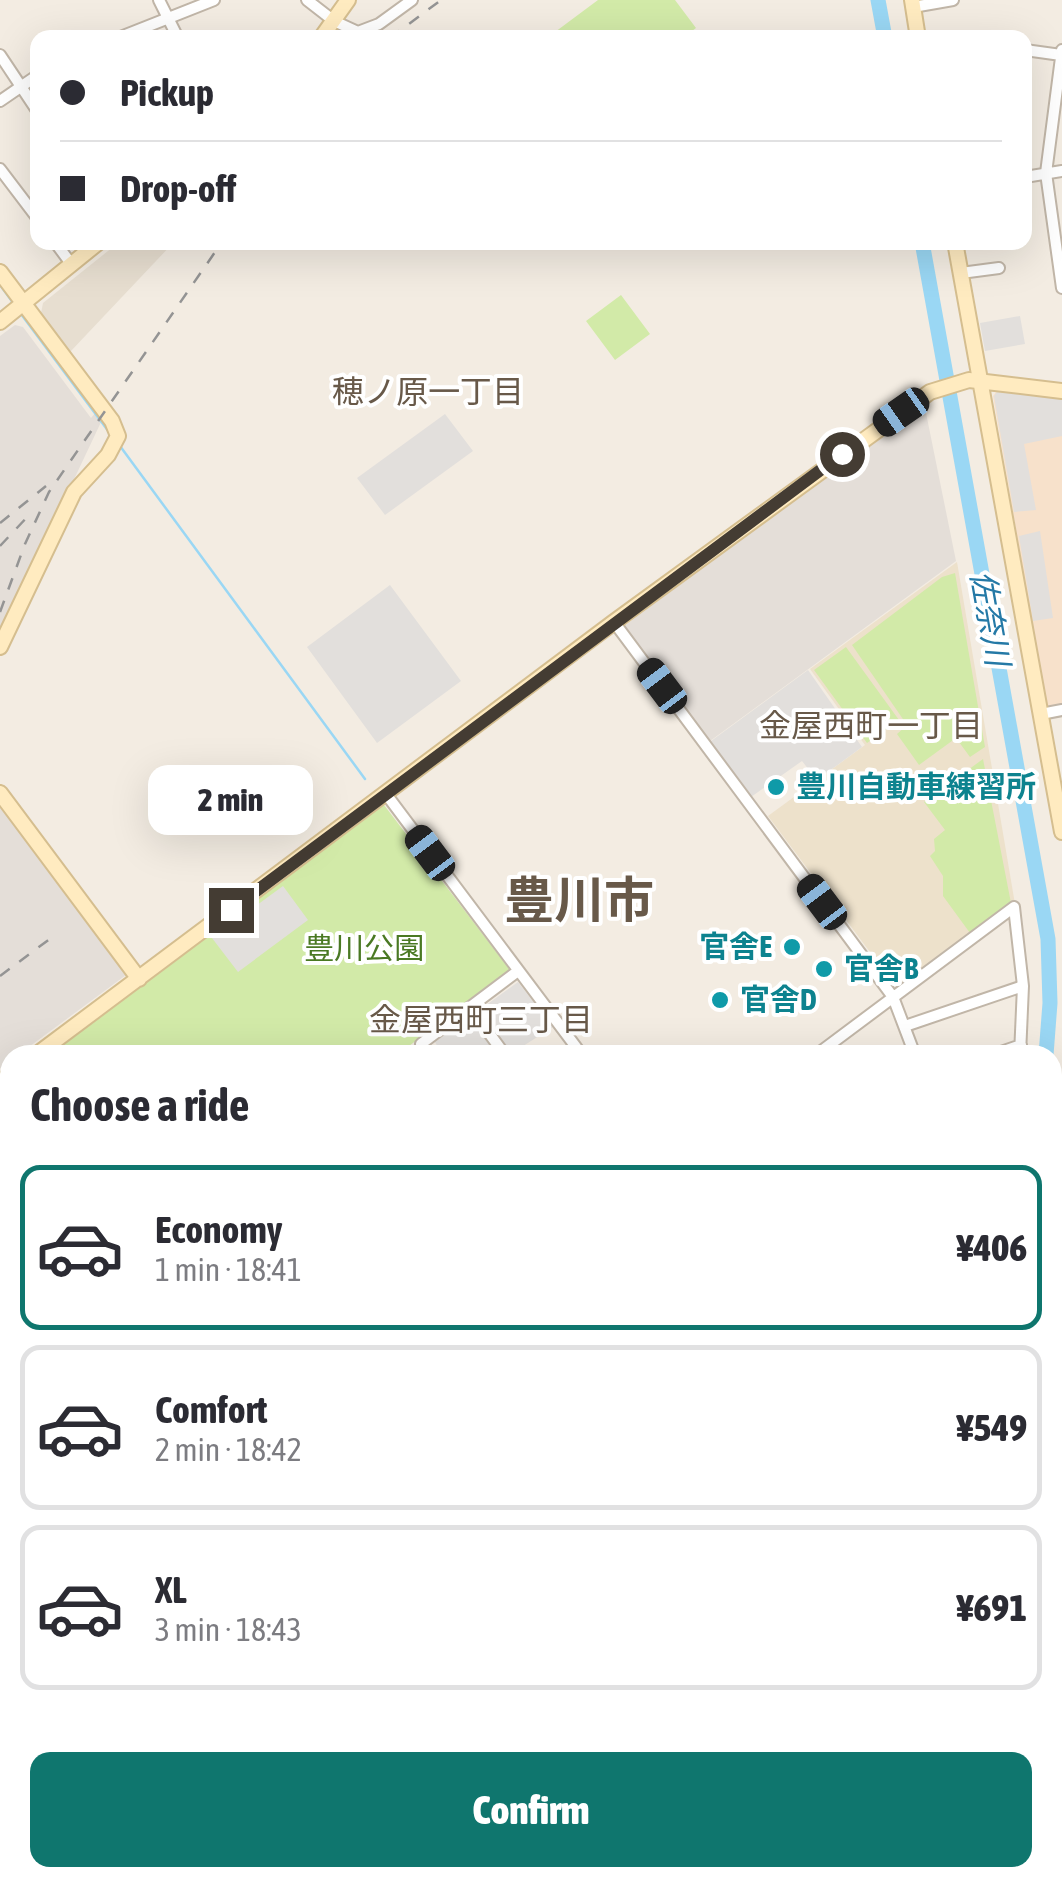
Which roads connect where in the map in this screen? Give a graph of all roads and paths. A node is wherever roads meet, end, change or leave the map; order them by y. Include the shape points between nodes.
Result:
1 (159, 0) edge
2 (214, 0) edge
3 (307, 0) edge
4 (348, 0) edge
5 (412, 0) edge
6 (953, 0) edge
7 (912, 4) edge
8 (165, 17) junction
9 (334, 21) junction
10 (136, 30) edge
11 (173, 30) edge
12 (327, 30) edge
13 (348, 30) edge
14 (367, 30) edge
15 (917, 30) edge
16 (1032, 50) edge
17 (1062, 52) edge
18 (0, 55) edge
19 (30, 80) edge
20 (1060, 83) edge
21 (19, 87) junction
22 (0, 101) edge
23 (30, 101) edge
24 (1056, 139) edge
25 (0, 169) edge
26 (1062, 170) edge
27 (1046, 173) junction
28 (1032, 176) edge
29 (30, 208) edge
30 (1059, 241) edge
31 (61, 250) edge
32 (90, 250) edge
33 (957, 250) edge
34 (72, 265) junction
35 (999, 268) dead end
36 (0, 272) edge
37 (961, 273) junction
38 (1062, 288) edge
39 (24, 304) junction
40 (0, 322) edge
41 (982, 382) junction
42 (1062, 391) edge
43 (614, 622) junction
44 (0, 648) edge
45 (1062, 710) edge
46 (1040, 714) junction
47 (0, 792) edge
48 (386, 794) junction
49 (1062, 830) edge
50 (518, 971) junction
51 (139, 979) junction
52 (1023, 986) junction
53 (893, 997) junction
54 (470, 1007) junction
55 (905, 1026) junction
56 (50, 1045) edge
57 (421, 1045) edge
58 (498, 1045) edge
59 (574, 1045) edge
60 (829, 1045) edge
61 (912, 1045) edge
62 (1020, 1045) edge

1 - 8 street
2 - 8 street
3 - 9 street
4 - 9 street
5 - 14 street
6 - 7 street
7 - 15 street
8 - 10 street
8 - 11 street
9 - 12 street
9 - 13 street
16 - 17 street
17 - 20 street
18 - 21 street
19 - 21 street
20 - 24 street
21 - 22 street
21 - 23 street
24 - 27 street
25 - 29 street
26 - 27 street
27 - 28 street
27 - 30 street
30 - 38 street
31 - 34 street
32 - 34 street
33 - 37 street
34 - 39 street
35 - 37 street
36 - 39 street
37 - 41 street
39 - 40 street
39 - 44 street via 118,436 74,492
41 - 42 street
41 - 43 street via 964,380 930,392
41 - 46 street
43 - 48 street
43 - 53 street
45 - 46 street
46 - 49 street
47 - 51 street
48 - 50 street
48 - 51 street
50 - 54 street
50 - 59 street
51 - 56 street
52 - 53 street via 1014,907
52 - 55 street
52 - 62 street
53 - 55 street
53 - 60 street
54 - 57 street
54 - 58 street
55 - 61 street

